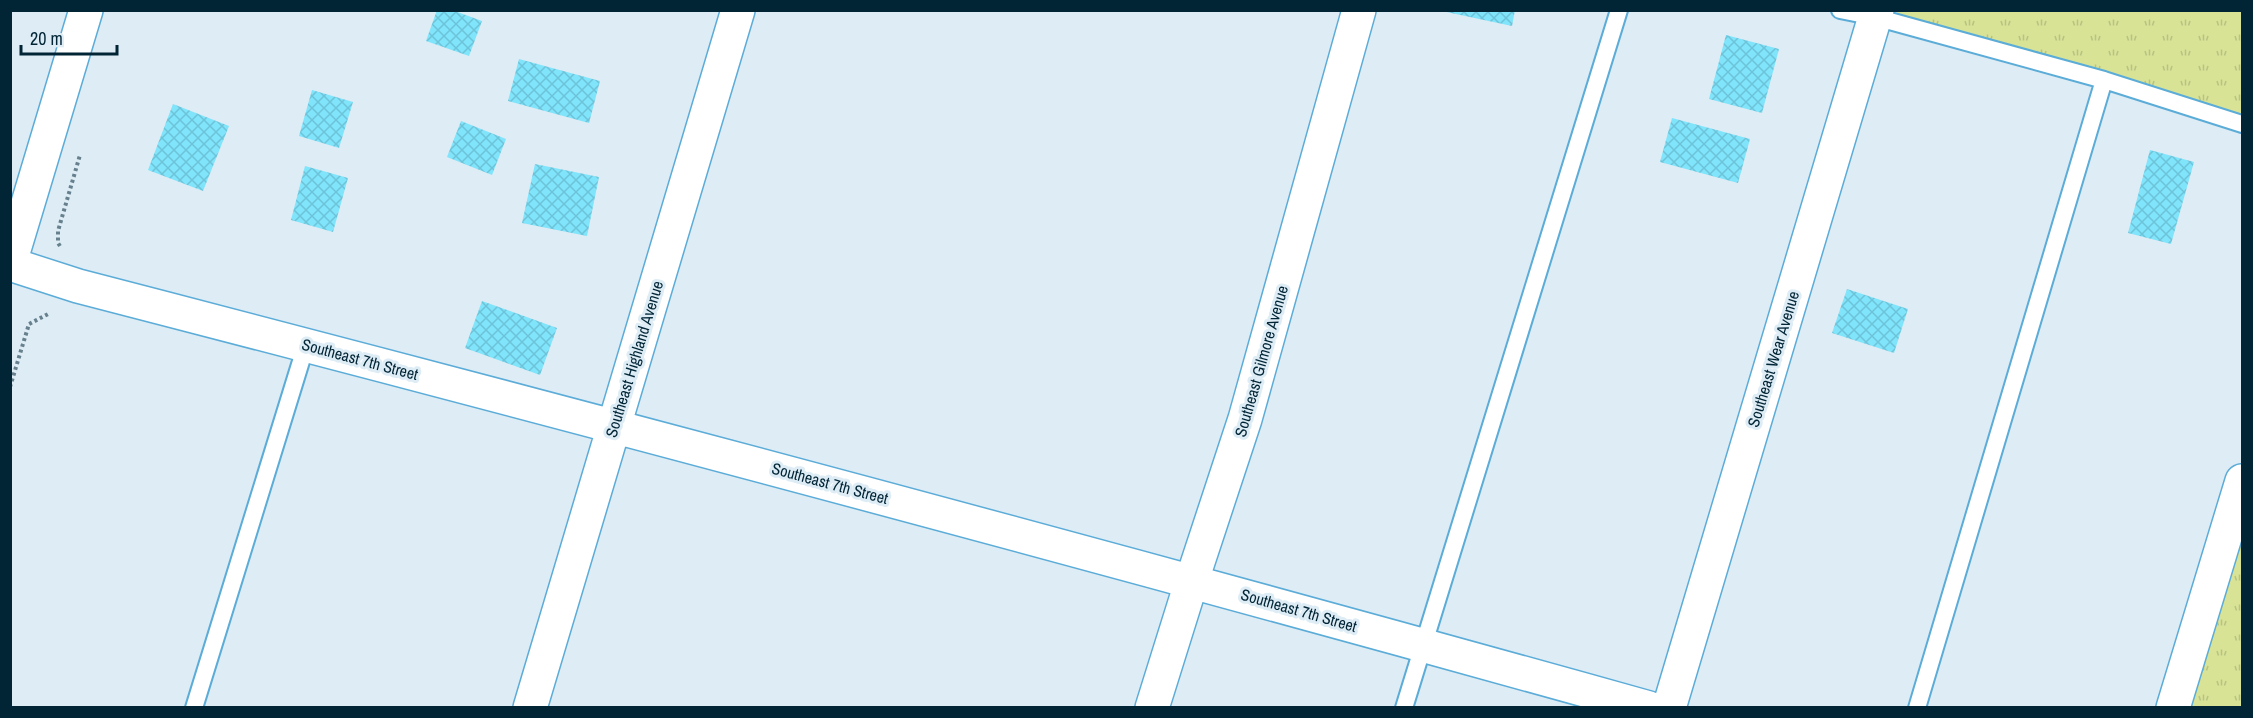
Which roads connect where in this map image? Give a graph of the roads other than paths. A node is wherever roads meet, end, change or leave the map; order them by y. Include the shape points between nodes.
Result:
1 (86, 10) edge
2 (738, 10) edge
3 (1359, 10) edge
4 (1618, 10) edge
5 (1840, 10) edge
6 (1876, 14) edge
7 (2104, 80) junction
8 (2242, 124) edge
9 (10, 264) edge
10 (306, 345) junction
11 (614, 425) junction
12 (2242, 480) edge
13 (1192, 580) junction
14 (1424, 645) junction
15 (194, 708) edge
16 (530, 708) edge
17 (1152, 708) edge
18 (1404, 708) edge
19 (1649, 708) edge
20 (1669, 708) edge
21 (1917, 708) edge
22 (2173, 708) edge

1 - 9 street
2 - 11 street, Southeast Highland Avenue
3 - 13 street, Southeast Gilmore Avenue via 1245,419
4 - 14 lane
5 - 6 lane
6 - 7 lane
6 - 20 street, Southeast Wear Avenue
7 - 8 lane
7 - 21 lane
9 - 10 street, Southeast 7th Street via 78,286
10 - 11 street, Southeast 7th Street
10 - 15 lane
11 - 13 street, Southeast 7th Street
11 - 16 street, Southeast Highland Avenue
12 - 22 street
13 - 14 street, Southeast 7th Street
13 - 17 street, Southeast Gilmore Avenue
14 - 18 lane
14 - 19 street, Southeast 7th Street

